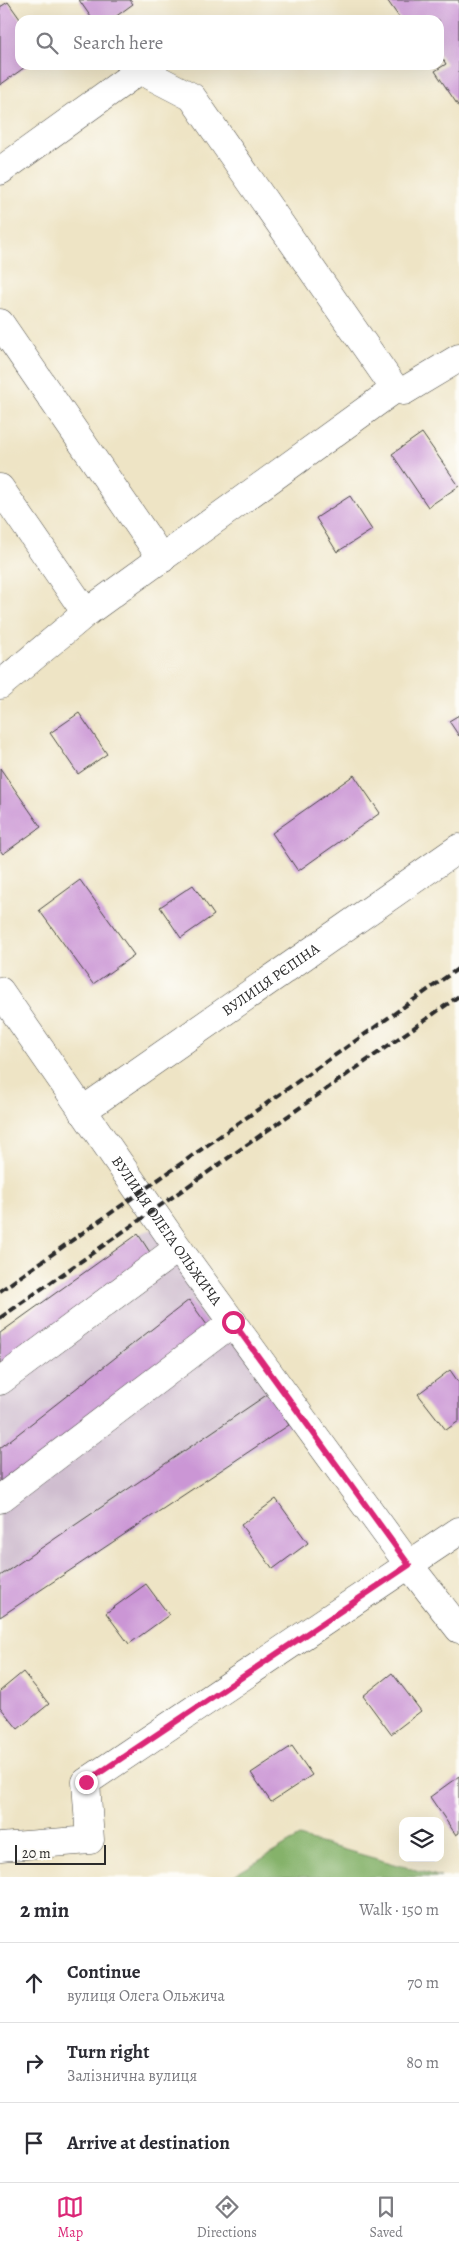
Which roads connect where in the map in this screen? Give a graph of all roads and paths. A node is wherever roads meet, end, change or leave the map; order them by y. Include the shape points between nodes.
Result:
1 (0, 171) edge
2 (0, 323) edge
3 (459, 358) edge
4 (395, 389) junction
5 (0, 488) edge
6 (162, 559) junction
7 (86, 613) junction
8 (0, 685) edge
9 (459, 848) edge
10 (0, 991) edge
11 (82, 1112) junction
12 (178, 1248) junction
13 (233, 1322) junction
14 (0, 1381) edge
15 (0, 1499) edge
16 (459, 1531) edge
17 (409, 1565) junction
18 (459, 1629) edge
19 (0, 1847) edge

1 - 4 street via 140,70 192,97
2 - 6 street
3 - 4 street via 404,391
4 - 6 street
5 - 7 street
6 - 7 street
7 - 8 street
9 - 11 street, ВУЛИЦЯ РЄПІНА
10 - 11 street, ВУЛИЦЯ ОЛЕГА ОЛЬЖИЧА
11 - 12 street, ВУЛИЦЯ ОЛЕГА ОЛЬЖИЧА
12 - 13 street, ВУЛИЦЯ ОЛЕГА ОЛЬЖИЧА
12 - 14 street
13 - 15 street
13 - 17 street, ВУЛИЦЯ ОЛЕГА ОЛЬЖИЧА
16 - 17 street
17 - 18 street, ВУЛИЦЯ ОЛЕГА ОЛЬЖИЧА
17 - 19 street via 86,1782 90,1840

